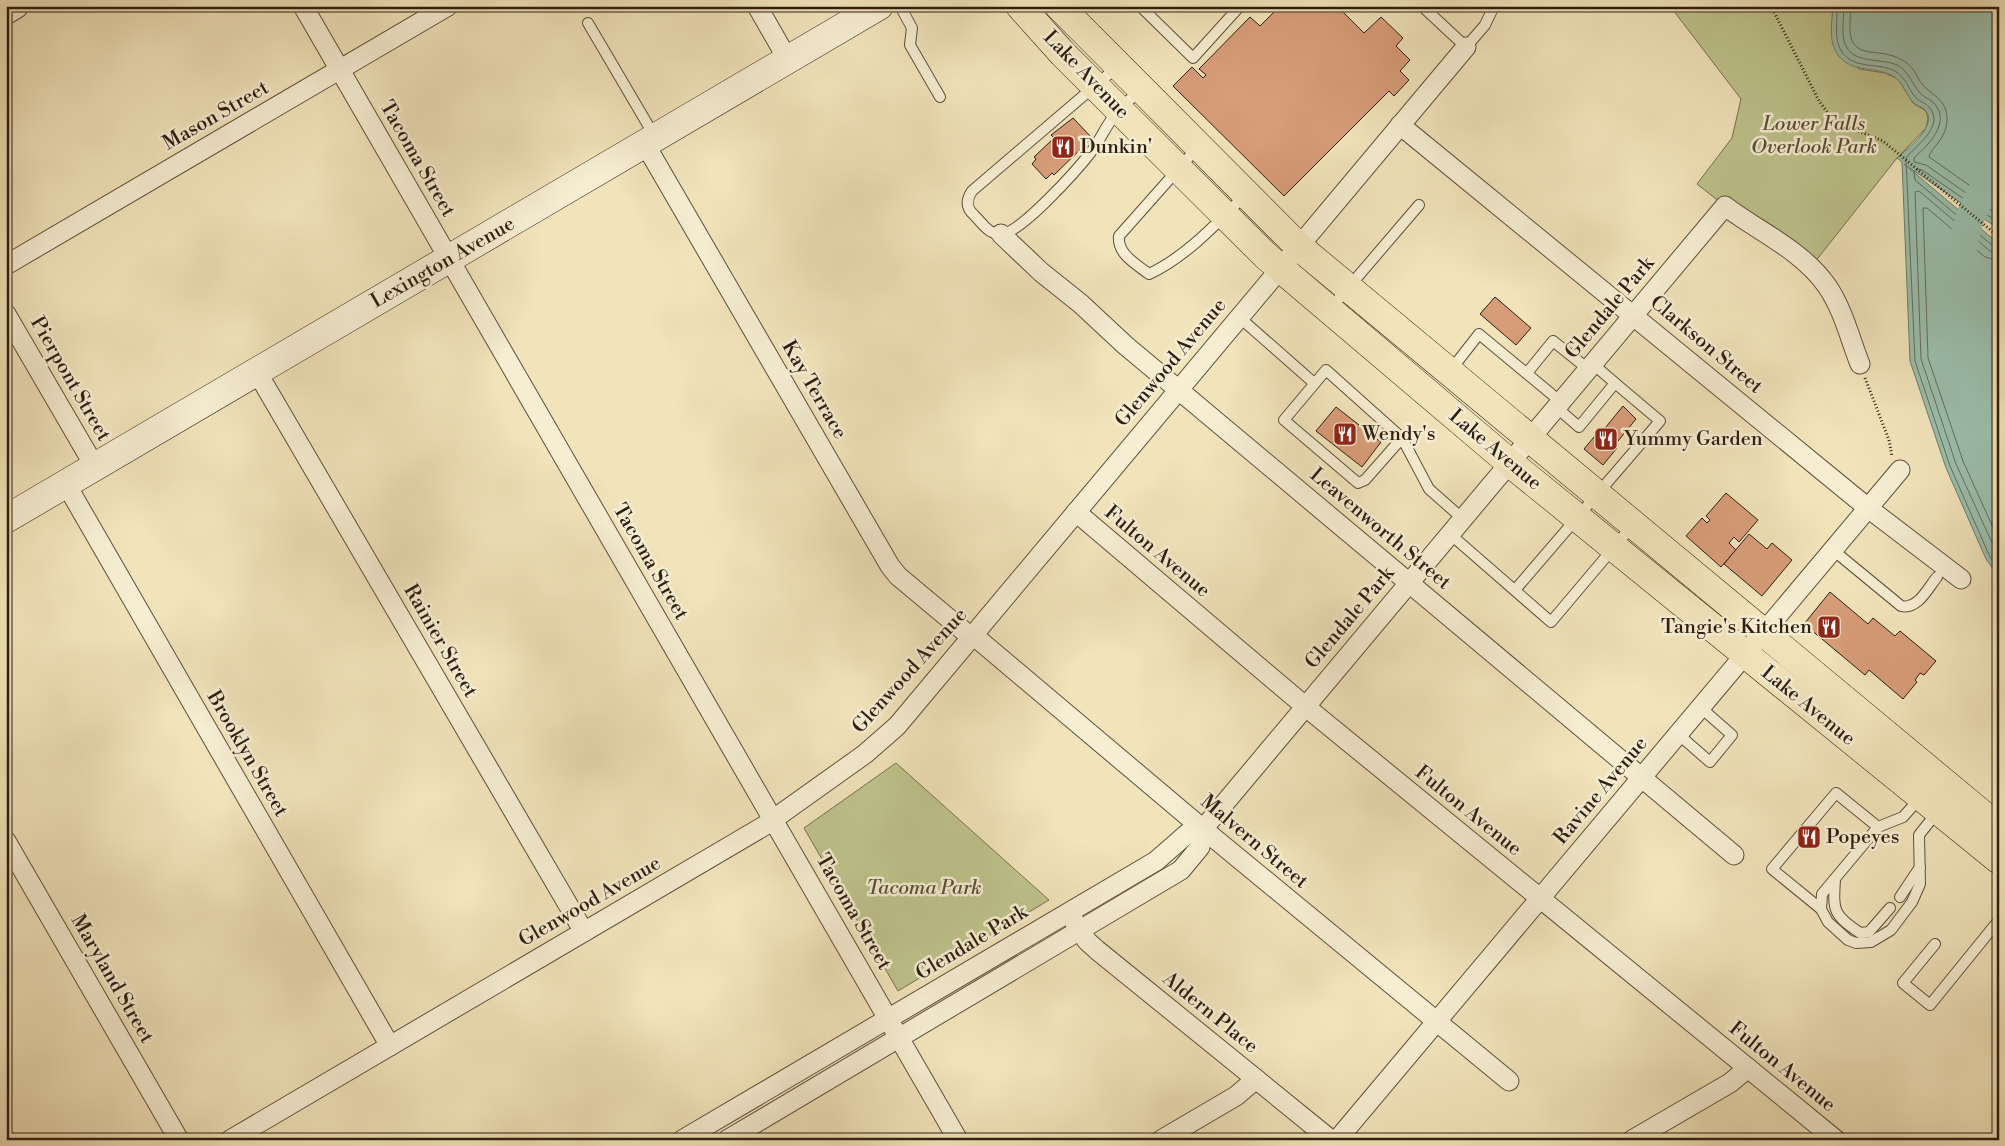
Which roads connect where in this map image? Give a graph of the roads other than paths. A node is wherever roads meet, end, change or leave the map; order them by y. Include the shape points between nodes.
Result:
1 (16, 6) edge
2 (303, 6) edge
3 (448, 6) edge
4 (757, 6) edge
5 (879, 6) edge
6 (900, 6) edge
7 (1020, 6) edge
8 (1059, 6) edge
9 (1140, 6) edge
10 (1240, 6) edge
11 (1422, 6) edge
12 (1494, 6) edge
13 (6, 12) edge
14 (588, 23) dead end
15 (1466, 47) junction
16 (788, 60) junction
17 (1117, 66) junction
18 (340, 70) junction
19 (1095, 85) junction
20 (1141, 90) junction
21 (940, 97) dead end
22 (1119, 109) junction
23 (1400, 125) junction
24 (650, 141) junction
25 (1198, 147) junction
26 (1177, 168) junction
27 (1246, 195) junction
28 (1418, 205) dead end
29 (1224, 216) junction
30 (1001, 234) junction
31 (1298, 246) junction
32 (449, 259) junction
33 (6, 265) edge
34 (1280, 268) junction
35 (1348, 288) junction
36 (1329, 310) junction
37 (6, 314) edge
38 (1634, 314) junction
39 (1239, 317) junction
40 (1590, 366) junction
41 (1863, 371) road end
42 (257, 372) junction
43 (1449, 372) junction
44 (1527, 373) junction
45 (1615, 383) junction
46 (1314, 384) junction
47 (1179, 389) junction
48 (1559, 404) junction
49 (1402, 438) junction
50 (1529, 440) junction
51 (1510, 463) junction
52 (95, 467) junction
53 (1900, 470) road end
54 (66, 484) junction
55 (1597, 496) junction
56 (1868, 508) junction
57 (1076, 512) junction
58 (1575, 517) junction
59 (6, 519) edge
60 (1463, 519) junction
61 (1633, 525) junction
62 (1450, 534) junction
63 (1614, 548) junction
64 (1833, 550) junction
65 (1937, 577) dead end
66 (1961, 580) dead end
67 (1409, 583) junction
68 (1515, 590) junction
69 (1764, 632) junction
70 (972, 636) junction
71 (1744, 655) junction
72 (1306, 707) junction
73 (1700, 707) junction
74 (1678, 734) junction
75 (1642, 776) junction
76 (1937, 794) junction
77 (773, 820) junction
78 (1878, 827) junction
79 (1999, 828) edge
80 (1203, 829) junction
81 (6, 841) edge
82 (1734, 855) dead end
83 (1999, 860) edge
84 (1920, 866) junction
85 (1835, 879) junction
86 (1900, 897) dead end
87 (1540, 898) junction
88 (1890, 908) dead end
89 (1821, 909) junction
90 (1069, 912) junction
91 (1999, 920) edge
92 (584, 932) junction
93 (1081, 932) junction
94 (1935, 944) dead end
95 (888, 1019) junction
96 (1437, 1021) junction
97 (900, 1038) junction
98 (390, 1046) junction
99 (1748, 1068) junction
100 (1256, 1079) junction
101 (1509, 1081) dead end
102 (179, 1140) edge
103 (230, 1140) edge
104 (682, 1140) edge
105 (727, 1140) edge
106 (958, 1140) edge
107 (1162, 1140) edge
108 (1331, 1140) edge
109 (1337, 1140) edge
110 (1632, 1140) edge
111 (1836, 1140) edge

1 - 13 street
2 - 18 street, Tacoma Street
3 - 18 street, Mason Street
4 - 16 street
5 - 16 main road, Lexington Avenue
6 - 21 lane via 912,28 910,45
7 - 19 main road, Lake Avenue
8 - 17 main road, Lake Avenue
9 - 10 lane via 1193,58
11 - 15 lane
12 - 15 lane
14 - 24 lane
15 - 23 street, Glenwood Avenue
16 - 24 main road, Lexington Avenue
17 - 19 lane
17 - 20 main road, Lake Avenue
18 - 32 street, Tacoma Street
18 - 33 street, Mason Street
19 - 22 main road, Lake Avenue
19 - 30 lane via 979,183 969,197 969,210 992,233
20 - 22 lane
20 - 25 main road, Lake Avenue
22 - 26 main road, Lake Avenue
22 - 30 lane via 1088,155 1033,214 1022,225
23 - 31 street, Glenwood Avenue
23 - 38 street, Clarkson Street
24 - 32 main road, Lexington Avenue
24 - 70 street, Kay Terrace via 890,566
25 - 26 lane
25 - 27 main road, Lake Avenue
26 - 29 main road, Lake Avenue
26 - 29 lane via 1119,236 1118,244 1126,257 1149,274
27 - 29 lane
27 - 31 main road, Lake Avenue
28 - 35 lane
29 - 34 main road, Lake Avenue
30 - 47 street, Leavenworth Street
31 - 34 street, Glenwood Avenue
31 - 35 main road, Lake Avenue
32 - 42 main road, Lexington Avenue
32 - 77 street, Tacoma Street
34 - 36 main road, Lake Avenue
34 - 39 street, Glenwood Avenue
35 - 36 lane
35 - 43 main road, Lake Avenue
36 - 51 main road, Lake Avenue
37 - 52 street, Pierpont Street
38 - 40 street, Glendale Park
38 - 41 street, Glendale Park via 1725,206 1799,256 1815,271 1833,296
38 - 56 street, Clarkson Street
39 - 46 lane
39 - 47 street, Glenwood Avenue
40 - 44 lane via 1552,341
40 - 45 lane
40 - 48 street, Glendale Park
42 - 52 main road, Lexington Avenue
42 - 92 street, Rainier Street
43 - 44 lane via 1479,334
43 - 50 main road, Lake Avenue
44 - 48 lane
45 - 48 lane via 1579,427
45 - 55 lane via 1660,421
46 - 49 lane via 1326,370
46 - 49 lane via 1284,420 1358,483 1365,480
47 - 57 street, Glenwood Avenue
47 - 67 street, Leavenworth Street
48 - 50 street, Glendale Park
49 - 60 lane via 1429,489
50 - 51 street, Glendale Park
50 - 55 main road, Lake Avenue
51 - 58 main road, Lake Avenue
51 - 60 street, Glendale Park
52 - 54 main road, Lexington Avenue
53 - 56 street, Ravine Avenue
54 - 59 main road, Lexington Avenue
54 - 98 street, Brooklyn Street
55 - 58 lane
55 - 61 main road, Lake Avenue
56 - 64 street, Ravine Avenue
56 - 66 street, Clarkson Street
57 - 70 street, Glenwood Avenue
57 - 72 street, Fulton Avenue
58 - 63 main road, Lake Avenue
58 - 68 lane
60 - 62 street, Glendale Park
61 - 63 lane
61 - 69 main road, Lake Avenue
62 - 67 street, Glendale Park
62 - 68 lane
63 - 68 lane via 1551,622
63 - 71 main road, Lake Avenue
64 - 65 lane via 1901,606 1908,608
64 - 69 street, Ravine Avenue
67 - 72 street, Glendale Park
67 - 75 street, Leavenworth Street
69 - 71 street, Ravine Avenue
69 - 76 main road, Lake Avenue
70 - 77 street, Glenwood Avenue via 886,737
70 - 80 street, Malvern Street
71 - 73 street, Ravine Avenue
71 - 76 main road, Lake Avenue
72 - 80 street, Glendale Park
72 - 87 street, Fulton Avenue
73 - 74 street, Ravine Avenue
73 - 74 lane via 1732,735 1710,762
74 - 75 street, Ravine Avenue
75 - 82 street, Leavenworth Street
75 - 87 street, Ravine Avenue
76 - 78 lane via 1903,817
76 - 79 main road, Lake Avenue
76 - 83 main road, Lake Avenue
76 - 84 lane via 1919,835
77 - 92 street, Glenwood Avenue
77 - 95 street, Tacoma Street
78 - 85 lane
78 - 89 lane via 1836,793 1772,868
80 - 90 street, Glendale Park via 1188,832 1161,858
80 - 93 street, Glendale Park via 1200,847 1181,870
80 - 96 street, Malvern Street
81 - 102 street, Maryland Street
84 - 86 lane
84 - 89 lane via 1920,884 1912,902 1891,930 1871,942 1848,940 1828,922
85 - 88 lane via 1834,904 1839,918 1860,933 1869,932
85 - 89 lane via 1822,894
87 - 96 street, Ravine Avenue
87 - 99 street, Fulton Avenue
90 - 93 street, Aldern Place
90 - 95 street, Glendale Park
91 - 94 lane via 1930,1005 1903,983
92 - 98 street, Glenwood Avenue
93 - 97 street, Glendale Park
93 - 100 street, Aldern Place via 1097,950
95 - 97 street, Tacoma Street
95 - 104 street, Glendale Park
96 - 101 street, Malvern Street
96 - 109 street, Ravine Avenue
97 - 105 street, Glendale Park
97 - 106 street, Tacoma Street
98 - 103 street, Glenwood Avenue
99 - 110 street via 1730,1083
99 - 111 street, Fulton Avenue
100 - 107 street via 1236,1096
100 - 108 street, Aldern Place

